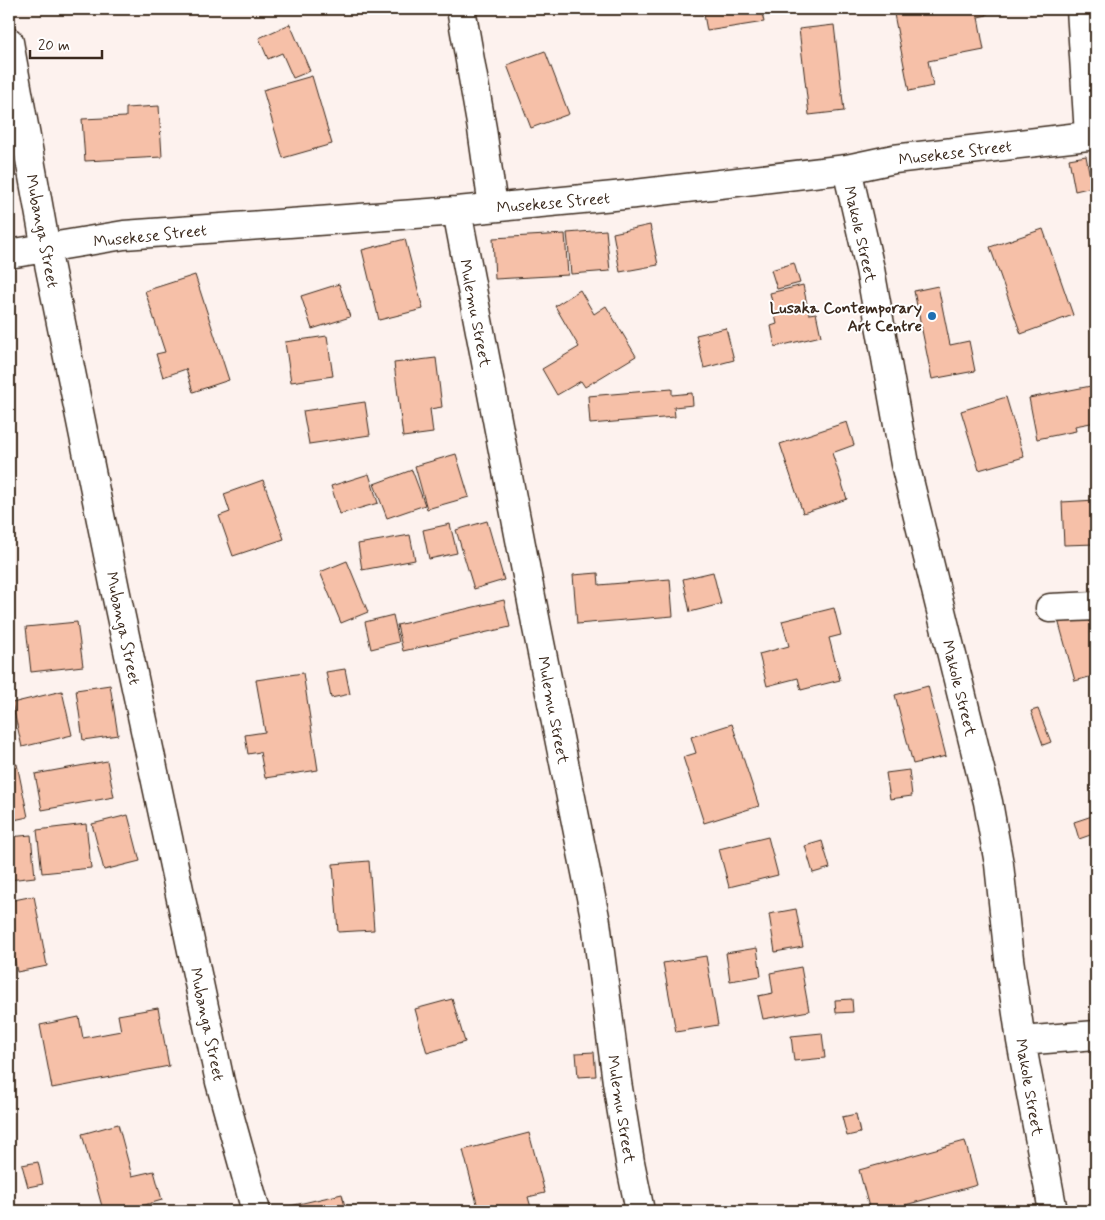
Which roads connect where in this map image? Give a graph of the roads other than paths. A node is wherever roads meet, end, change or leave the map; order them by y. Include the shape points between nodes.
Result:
1 (461, 9) edge
2 (1081, 9) edge
3 (9, 42) edge
4 (1093, 135) edge
5 (847, 169) junction
6 (493, 207) junction
7 (457, 211) junction
8 (46, 248) junction
9 (9, 254) edge
10 (1096, 606) edge
11 (1050, 608) dead end
12 (1096, 1035) edge
13 (1021, 1041) junction
14 (256, 1211) edge
15 (640, 1211) edge
16 (1053, 1211) edge

1 - 6 street
2 - 4 street
3 - 8 street, Mubanga Street
4 - 5 street, Musekese Street via 894,159
5 - 6 street, Musekese Street
5 - 13 street, Makole Street via 870,269 905,464 988,802
6 - 7 street, Musekese Street
7 - 8 street, Musekese Street via 124,235
7 - 15 street, Mulemu Street via 596,922 617,1082
8 - 9 street, Musekese Street
8 - 14 street, Mubanga Street via 218,1072
10 - 11 street
12 - 13 street
13 - 16 street, Makole Street

